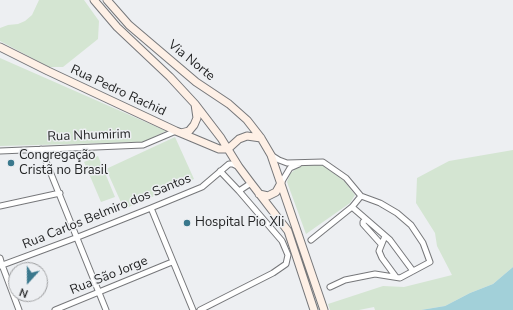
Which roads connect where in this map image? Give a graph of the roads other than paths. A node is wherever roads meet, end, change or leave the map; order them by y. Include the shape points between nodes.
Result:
1 (94, 0) edge
2 (107, 0) edge
3 (0, 47) edge
4 (195, 104) junction
5 (178, 132) junction
6 (261, 138) junction
7 (41, 149) junction
8 (0, 150) edge
9 (228, 150) junction
10 (271, 155) junction
11 (300, 163) junction
12 (239, 167) junction
13 (220, 171) junction
14 (251, 183) junction
15 (281, 183) junction
16 (240, 191) junction
17 (60, 193) junction
18 (259, 194) junction
19 (361, 196) junction
20 (0, 206) edge
21 (352, 207) junction
22 (152, 208) junction
23 (366, 219) junction
24 (384, 236) junction
25 (78, 237) junction
26 (311, 240) dead end
27 (381, 244) junction
28 (301, 256) junction
29 (0, 258) edge
30 (172, 262) junction
31 (1, 265) edge
32 (413, 271) junction
33 (396, 277) junction
34 (330, 287) dead end
35 (99, 292) junction
36 (19, 310) edge
37 (55, 310) edge
38 (106, 310) edge
39 (192, 310) edge
40 (200, 310) edge
41 (314, 310) edge
42 (324, 310) edge

1 - 4 main road, Via Norte via 117,27
2 - 6 main road, Via Norte via 129,25 196,82 229,104 247,120
3 - 5 main road, Rua Pedro Rachid
4 - 5 main road via 197,118 194,125 189,131
4 - 9 main road, Via Norte
5 - 7 street, Rua Nhumirim via 143,145
5 - 9 main road, Rua Pedro Rachid via 219,149
6 - 9 main road via 247,136
6 - 10 main road, Via Norte
7 - 8 street, Rua Nhumirim
7 - 17 street
9 - 12 main road, Via Norte
10 - 11 street via 287,163
10 - 15 main road, Via Norte
11 - 15 street via 290,168
11 - 19 street via 323,162 346,178
12 - 13 street, Rua Carlos Belmiro dos Santos via 229,164
12 - 14 main road, Via Norte
13 - 16 street
13 - 22 street, Rua Carlos Belmiro dos Santos via 202,187
14 - 16 street
14 - 18 main road, Via Norte
15 - 18 main road via 276,192 268,196
15 - 28 main road, Via Norte
16 - 40 street via 282,241 288,255 286,264
17 - 20 street
17 - 25 street
18 - 28 main road, Via Norte via 288,231
19 - 21 street
19 - 32 street via 380,203 411,225 423,243 430,262
21 - 23 street
21 - 26 street
22 - 25 street, Rua Carlos Belmiro dos Santos
22 - 30 street
23 - 24 street
23 - 27 street via 364,224
24 - 27 street
24 - 32 street via 390,240
25 - 31 street, Rua Carlos Belmiro dos Santos
25 - 35 street
27 - 33 street via 379,250 382,258
28 - 41 main road
28 - 42 main road via 309,265
29 - 31 street
30 - 35 street, Rua São Jorge
30 - 39 street
31 - 36 street
32 - 33 street via 400,278
33 - 34 street via 376,274 345,280
35 - 37 street, Rua São Jorge
35 - 38 street

